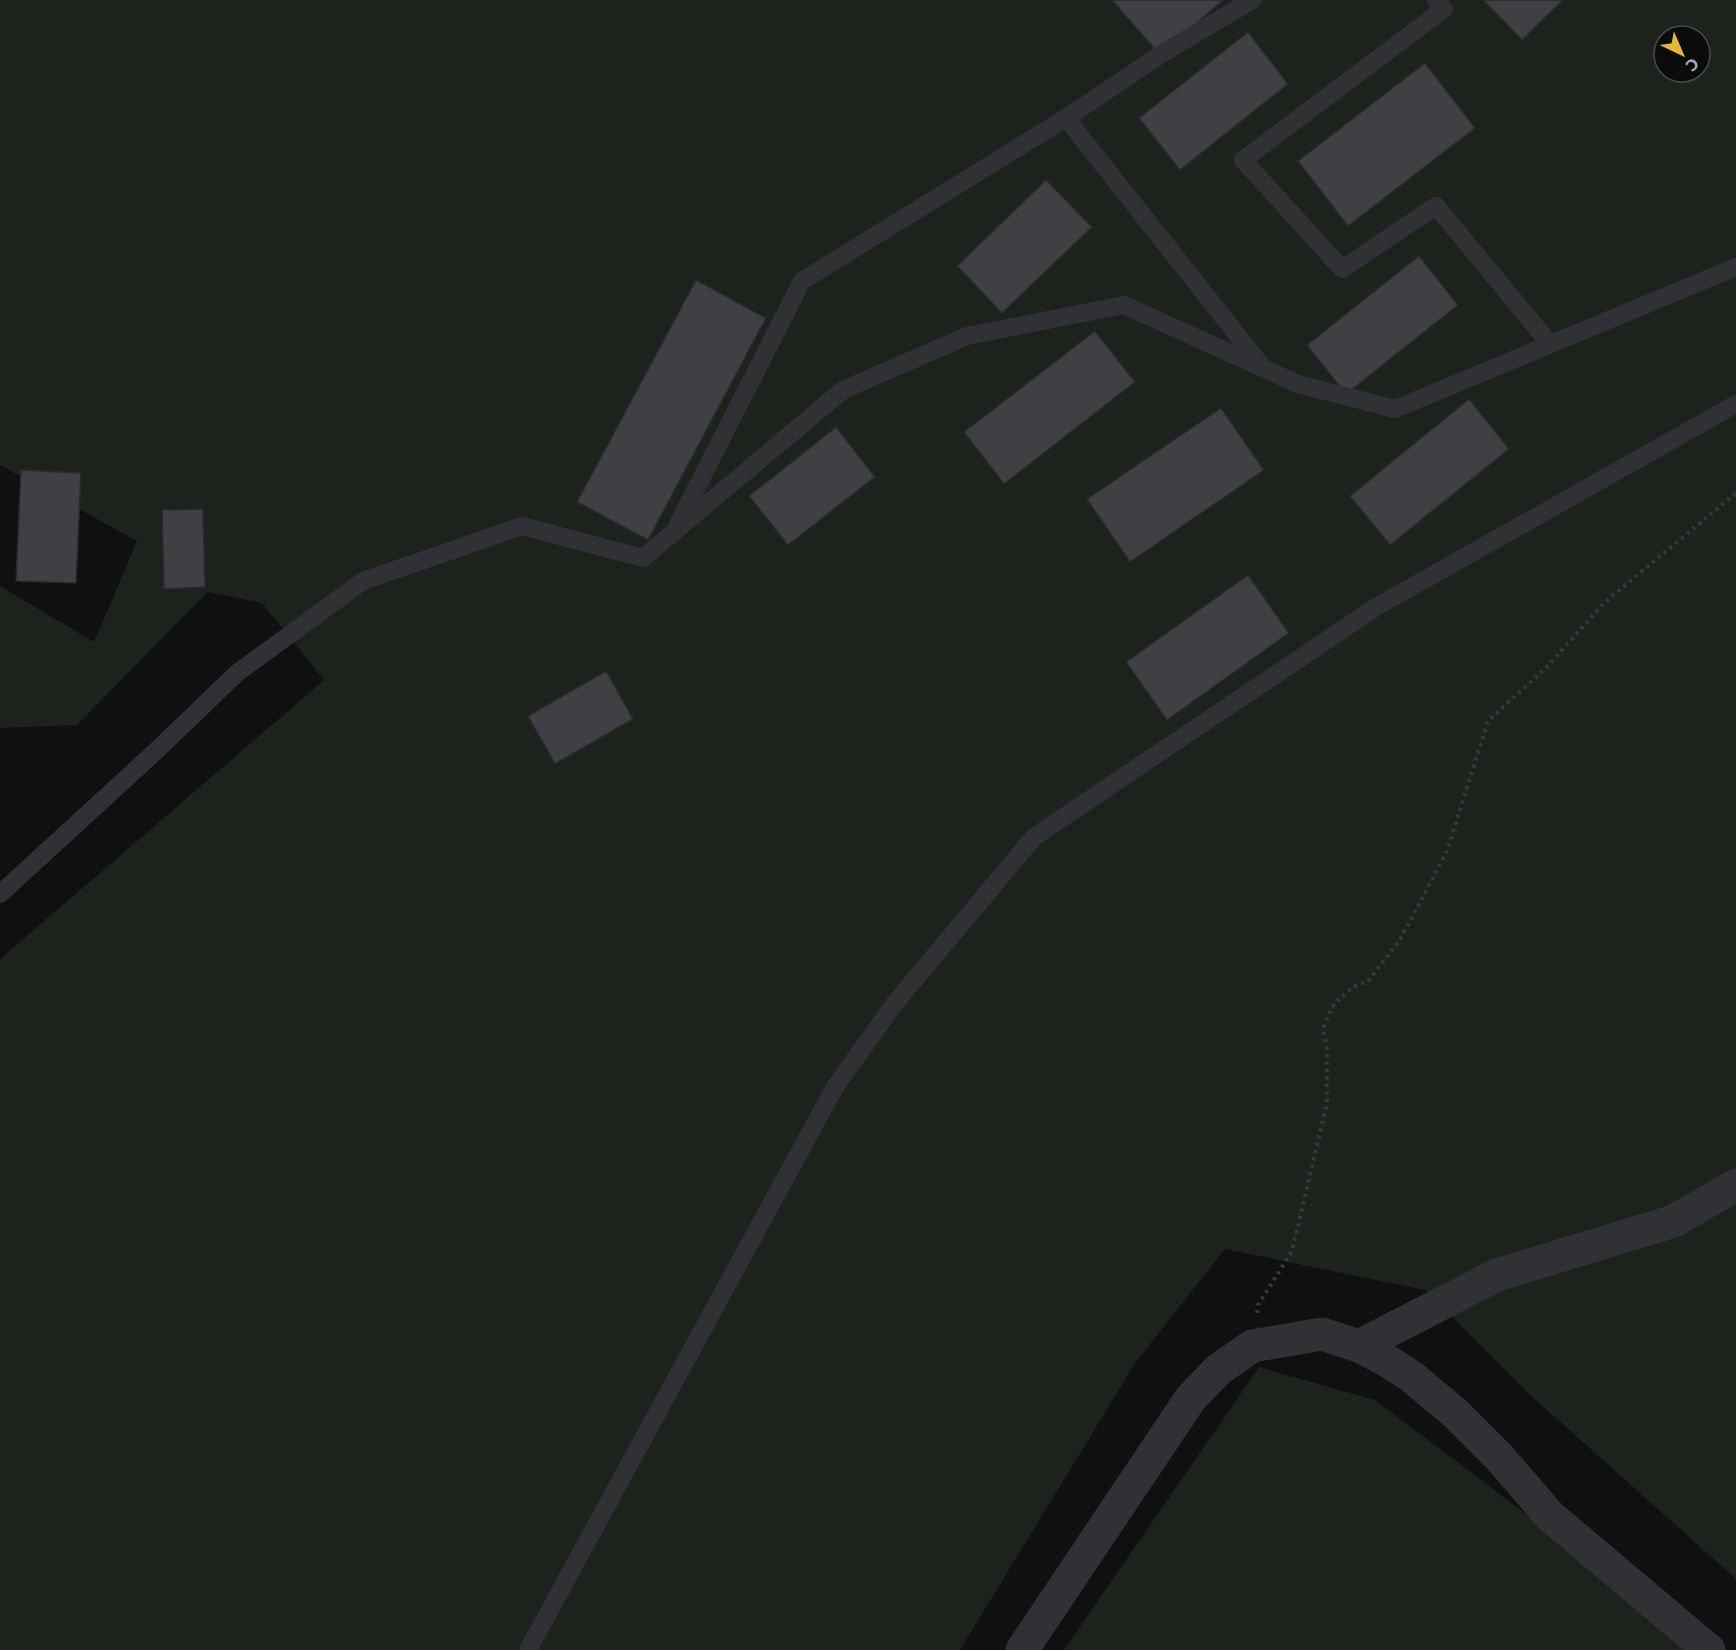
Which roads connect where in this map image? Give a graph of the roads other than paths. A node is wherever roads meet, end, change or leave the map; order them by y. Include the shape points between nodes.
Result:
1 (1252, 0) edge
2 (1436, 0) edge
3 (1066, 118) junction
4 (1736, 267) edge
5 (1550, 344) junction
6 (1264, 369) junction
7 (1736, 404) edge
8 (674, 532) junction
9 (0, 894) edge
10 (1736, 1185) edge
11 (1359, 1346) junction
12 (528, 1650) edge
13 (1022, 1650) edge
14 (1708, 1650) edge

1 - 3 lane
2 - 5 lane via 1444,9 1243,160 1342,269 1436,206
3 - 6 lane
3 - 8 lane via 802,281
4 - 5 lane
5 - 6 lane via 1395,409 1298,384
6 - 8 lane via 1124,305 967,336 843,390
7 - 12 lane via 1376,607 1034,837 895,1004 835,1087
8 - 9 lane via 643,558 522,526 363,581 237,673
10 - 11 street via 1674,1221 1497,1275
11 - 13 street via 1322,1334 1252,1346 1218,1370 1191,1398
11 - 14 street via 1412,1377 1454,1412 1550,1516

